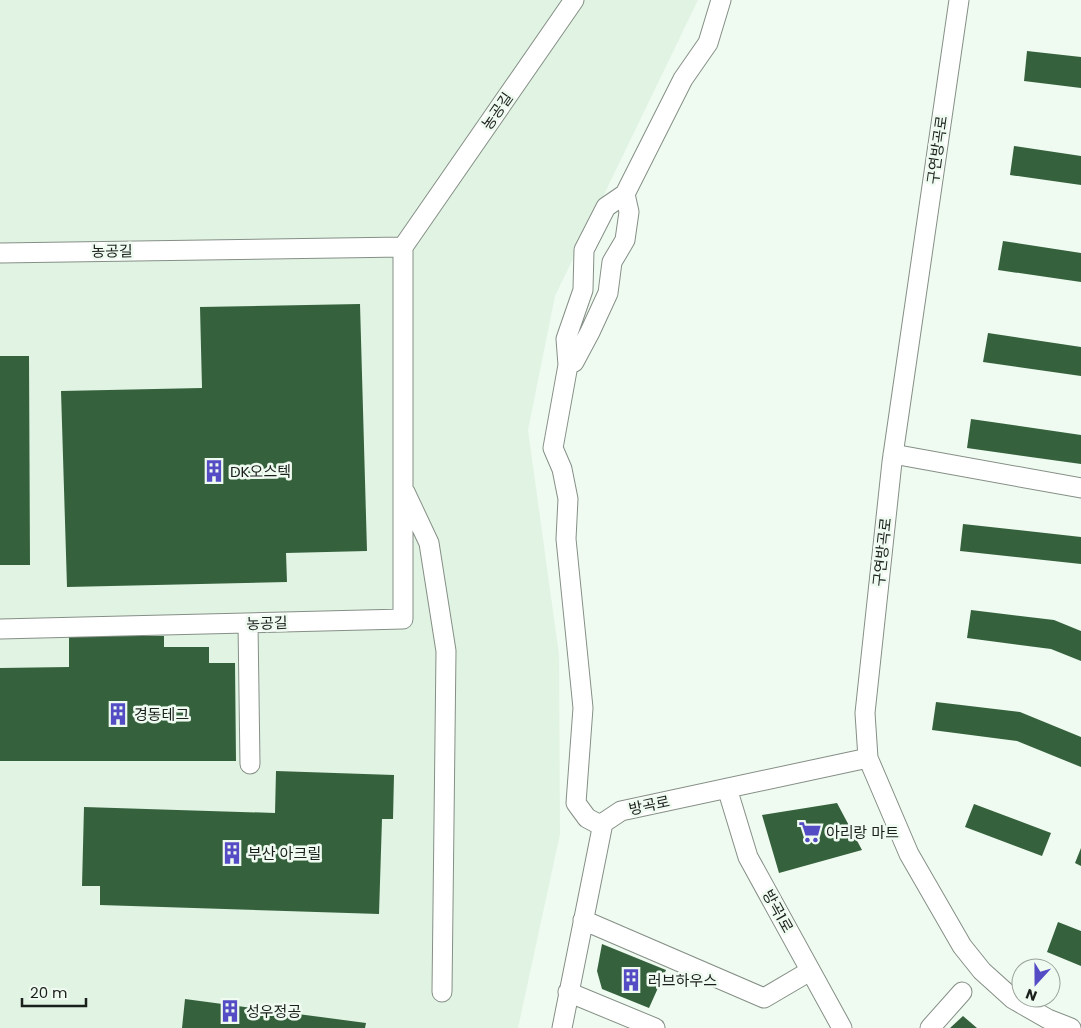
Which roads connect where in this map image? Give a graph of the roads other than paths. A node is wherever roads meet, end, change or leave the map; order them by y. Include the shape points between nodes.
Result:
1 (574, 0) edge
2 (721, 0) edge
3 (960, 0) edge
4 (625, 194) junction
5 (403, 247) junction
6 (0, 253) edge
7 (568, 365) junction
8 (893, 454) junction
9 (1081, 488) edge
10 (403, 489) junction
11 (248, 624) junction
12 (0, 629) edge
13 (868, 758) junction
14 (250, 764) dead end
15 (727, 788) junction
16 (602, 826) junction
17 (583, 920) junction
18 (810, 971) junction
19 (442, 992) dead end
20 (568, 992) junction
21 (962, 992) dead end
22 (562, 1028) edge
23 (655, 1028) edge
24 (842, 1028) edge
25 (930, 1028) edge
26 (1071, 1028) edge

1 - 5 street, 농공길
2 - 4 street via 708,43 683,79
3 - 8 street, 구연방곡로
4 - 7 street via 629,212 625,240 612,262 608,293 574,362
4 - 7 street via 606,207 584,250 583,290 566,339
5 - 6 street, 농공길
5 - 10 street, 농공길
7 - 16 street via 553,448 568,499 566,539 583,708 576,803 587,818
8 - 9 street
8 - 13 street, 구연방곡로 via 865,713
10 - 11 street, 농공길 via 403,619
10 - 19 street, 농공길 via 430,543 446,651
11 - 12 street, 농공길
11 - 14 street
13 - 15 street, 방곡로
13 - 26 street, 구연방곡로 via 909,854 962,946 982,971 1012,999 1048,1020
15 - 16 street, 방곡로 via 621,811
15 - 18 street, 방곡1로 via 748,857
16 - 17 street
17 - 18 street via 764,998
17 - 20 street
18 - 24 street, 방곡1로
20 - 22 street
20 - 23 street
21 - 25 street

